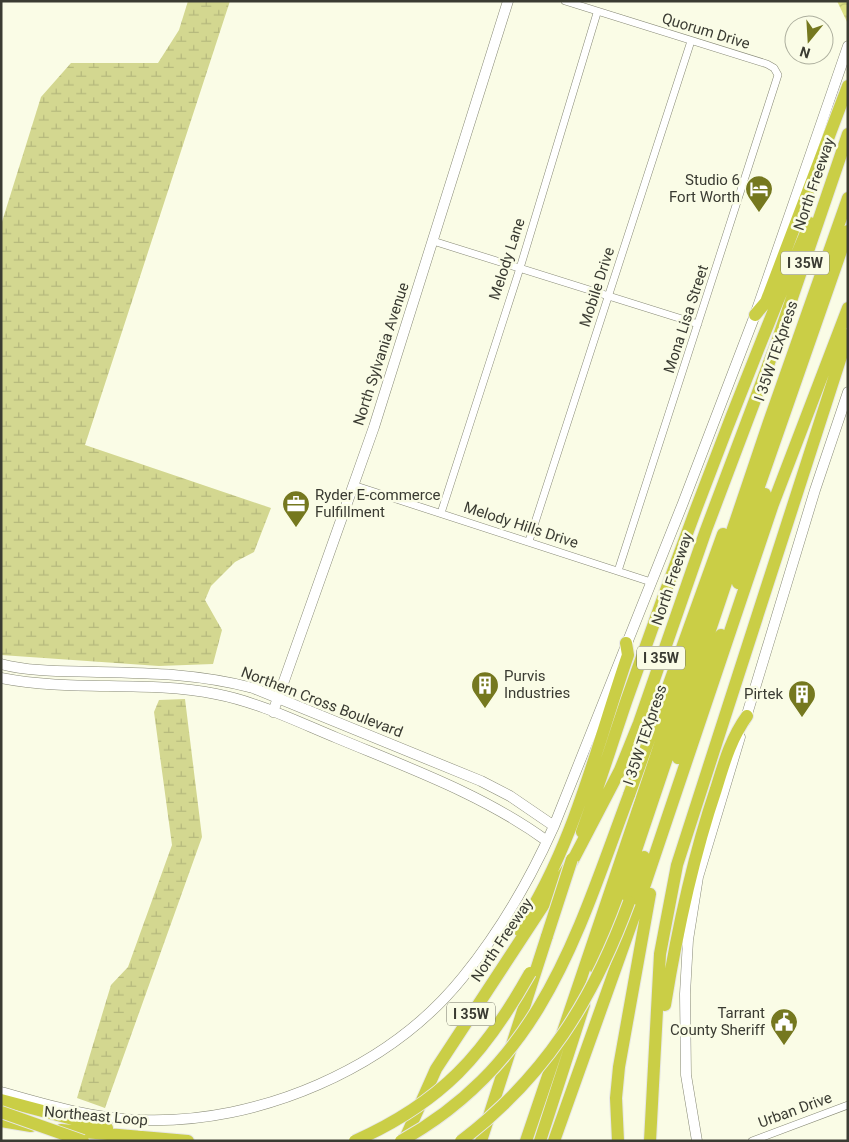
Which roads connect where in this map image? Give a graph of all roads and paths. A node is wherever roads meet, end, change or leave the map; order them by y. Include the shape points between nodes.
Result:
1 (508, 1) edge
2 (565, 1) edge
3 (597, 13) junction
4 (691, 41) junction
5 (848, 46) edge
6 (778, 75) joint
7 (848, 86) edge
8 (848, 134) edge
9 (830, 187) junction
10 (848, 198) edge
11 (848, 231) edge
12 (433, 241) junction
13 (520, 268) junction
14 (608, 295) junction
15 (848, 308) edge
16 (755, 315) junction
17 (698, 324) junction
18 (848, 334) edge
19 (810, 341) junction
20 (848, 392) edge
21 (753, 471) junction
22 (354, 485) junction
23 (440, 513) junction
24 (529, 541) junction
25 (618, 571) junction
26 (651, 582) junction
27 (626, 643) junction
28 (1, 664) edge
29 (1, 678) edge
30 (278, 698) junction
31 (272, 712) junction
32 (747, 716) junction
33 (694, 739) junction
34 (406, 750) junction
35 (399, 764) junction
36 (554, 826) junction
37 (547, 842) junction
38 (547, 936) junction
39 (508, 960) junction
40 (657, 1026) junction
41 (1, 1092) edge
42 (1, 1100) edge
43 (848, 1105) edge
44 (1, 1112) edge
45 (1, 1121) edge
46 (138, 1136) junction
47 (83, 1141) edge
48 (188, 1141) edge
49 (354, 1141) edge
50 (403, 1141) edge
51 (461, 1141) edge
52 (481, 1141) edge
53 (526, 1141) edge
54 (540, 1141) edge
55 (554, 1141) edge
56 (618, 1141) edge
57 (650, 1141) edge
58 (697, 1141) edge
59 (752, 1141) edge

1 - 12 main road, North Sylvania Avenue
2 - 3 street, Quorum Drive
3 - 4 street, Quorum Drive
3 - 13 street, Melody Lane
4 - 6 street, Quorum Drive via 767,64
4 - 14 street, Mobile Drive
5 - 16 main road, North Freeway
6 - 17 street, Mona Lisa Street
7 - 16 highway via 766,302
8 - 9 highway, North Freeway / I 35W
9 - 38 highway, bridge via 820,198 758,347 627,699
9 - 39 highway, North Freeway / I 35W via 636,730 605,802 573,860
10 - 21 highway, I 35W TEXpress
11 - 19 highway, I 35W TEXpress
12 - 13 street
12 - 22 main road, North Sylvania Avenue
13 - 14 street
13 - 23 street, Melody Lane
14 - 17 street
14 - 24 street, Mobile Drive
15 - 33 highway via 773,504
16 - 26 main road, North Freeway
17 - 25 street, Mona Lisa Street
18 - 40 highway via 676,864 660,954
19 - 51 highway, bridge via 811,352 736,591 604,966 546,1059 501,1107
19 - 54 highway, I 35W TEXpress via 675,732
20 - 32 main road
21 - 50 highway, bridge via 741,488 706,574 629,795 570,951 538,1012 500,1062 439,1118
21 - 53 highway, I 35W TEXpress
22 - 23 street, Melody Hills Drive
22 - 30 main road, North Sylvania Avenue
23 - 24 street, Melody Hills Drive
24 - 25 street, Melody Hills Drive
25 - 26 street, Melody Hills Drive
26 - 27 main road, North Freeway
27 - 36 main road, North Freeway
27 - 39 highway via 628,655 584,796 550,875 512,939
28 - 30 main road, Northern Cross Boulevard via 77,671 179,674 219,679
29 - 31 main road, Northern Cross Boulevard via 81,687 216,694
30 - 31 main road, North Sylvania Avenue
30 - 34 main road, Northern Cross Boulevard
31 - 35 main road, Northern Cross Boulevard
32 - 40 highway via 735,732 697,843 664,1011
32 - 58 main road via 698,877 690,925 685,1047 689,1105
33 - 55 highway
33 - 56 highway via 693,756 646,905 619,1067 616,1098
34 - 35 main road
34 - 36 main road, Northern Cross Boulevard via 481,781
35 - 37 main road, Northern Cross Boulevard via 510,816
36 - 37 main road, North Freeway
37 - 41 main road, North Freeway via 504,921 462,978 406,1032 332,1078 299,1094 255,1108 206,1117 142,1120 64,1109
38 - 49 highway, bridge via 503,1021 470,1061 418,1107
38 - 52 highway, bridge
39 - 50 highway, North Freeway / I 35W via 436,1069
40 - 57 highway
42 - 46 highway
43 - 59 street, Urban Drive
44 - 47 highway, bridge
45 - 46 highway, Northeast Loop via 76,1132
46 - 48 highway, Northeast Loop

